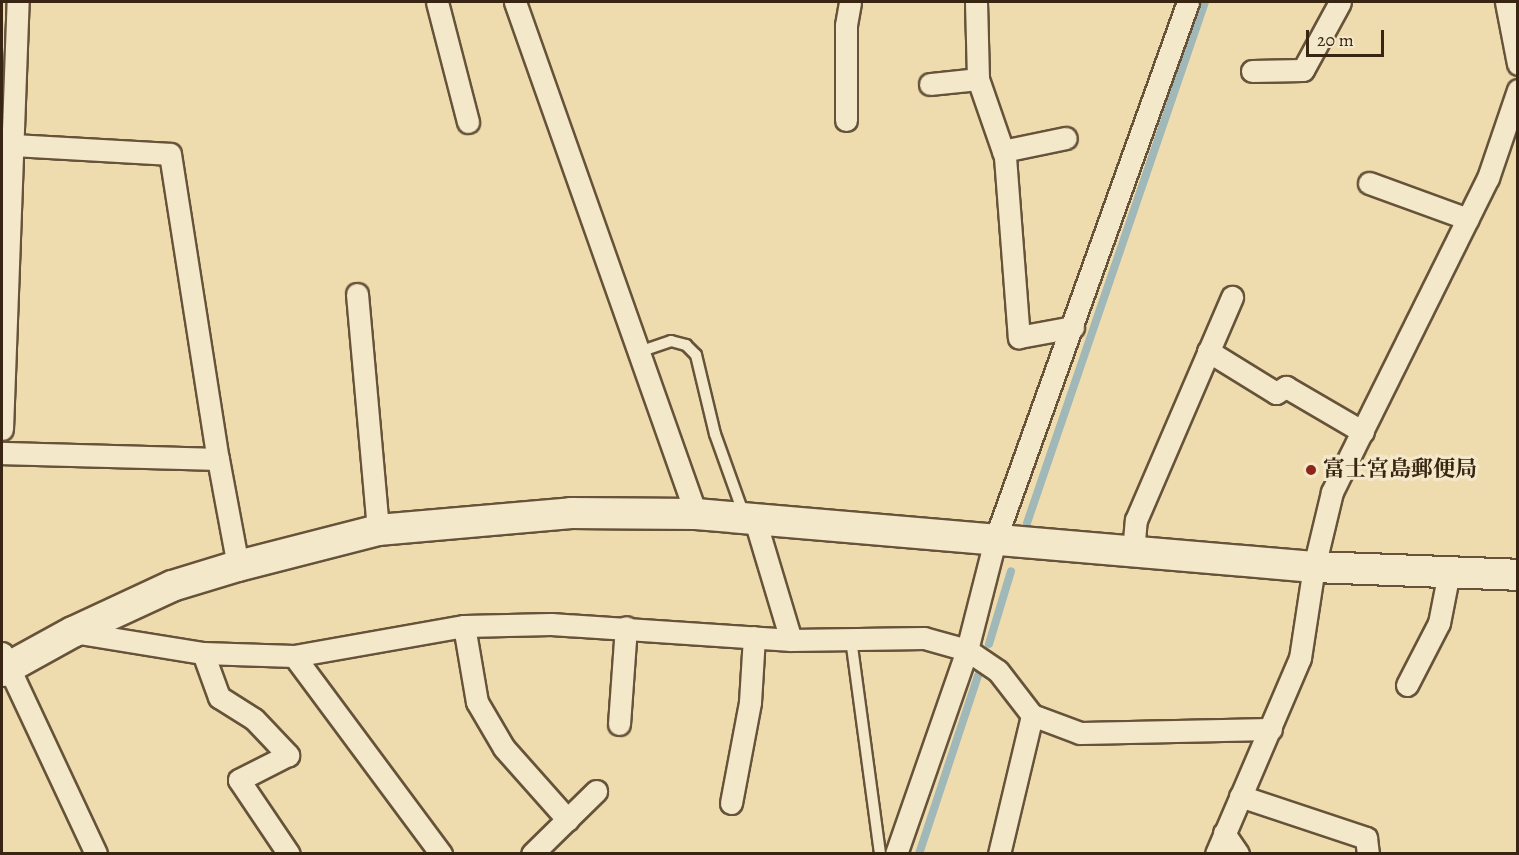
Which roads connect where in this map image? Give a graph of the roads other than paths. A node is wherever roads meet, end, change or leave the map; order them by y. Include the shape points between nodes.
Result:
1 (18, 2) edge
2 (437, 2) edge
3 (515, 2) edge
4 (850, 2) edge
5 (976, 2) edge
6 (1188, 2) edge
7 (1340, 2) edge
8 (1506, 2) edge
9 (1515, 34) edge
10 (1518, 64) edge
11 (1252, 71) dead end
12 (978, 79) junction
13 (930, 84) dead end
14 (1518, 90) edge
15 (846, 120) dead end
16 (468, 122) dead end
17 (1066, 138) dead end
18 (15, 145) junction
19 (1003, 151) junction
20 (1369, 183) dead end
21 (1468, 219) junction
22 (357, 294) dead end
23 (1232, 297) dead end
24 (1073, 327) junction
25 (1208, 351) junction
26 (639, 352) junction
27 (2, 429) edge
28 (1363, 432) junction
29 (2, 453) edge
30 (218, 459) junction
31 (696, 514) junction
32 (750, 519) junction
33 (378, 530) junction
34 (995, 540) junction
35 (1133, 552) junction
36 (238, 566) junction
37 (1314, 567) junction
38 (1449, 572) junction
39 (1518, 575) edge
40 (464, 626) junction
41 (626, 627) junction
42 (73, 632) junction
43 (754, 638) junction
44 (851, 639) junction
45 (791, 640) junction
46 (967, 650) junction
47 (203, 653) junction
48 (294, 656) junction
49 (3, 664) edge
50 (1407, 685) dead end
51 (1032, 715) junction
52 (619, 724) dead end
53 (1271, 729) junction
54 (596, 790) dead end
55 (1240, 796) junction
56 (731, 803) dead end
57 (568, 820) junction
58 (1224, 833) junction
59 (96, 854) edge
60 (289, 854) edge
61 (441, 854) edge
62 (532, 854) edge
63 (880, 854) edge
64 (896, 854) edge
65 (999, 854) edge
66 (1216, 854) edge
67 (1238, 854) edge
68 (1368, 854) edge

1 - 18 street
2 - 16 street
3 - 26 street
4 - 15 street
5 - 12 street
6 - 24 street
7 - 11 street via 1303,70
8 - 9 street
9 - 10 street
12 - 13 street
12 - 19 street
14 - 21 street via 1488,178
17 - 19 street
18 - 27 street
18 - 30 street via 170,154
19 - 24 street via 1019,337
20 - 21 street
21 - 28 street
22 - 33 street
23 - 25 street
24 - 34 street
25 - 28 street via 1276,393 1286,387
25 - 35 street via 1136,520
26 - 31 street
26 - 32 lane via 671,341 686,345 696,355 715,434
28 - 37 street via 1332,492
29 - 30 street
30 - 36 street
31 - 32 street
31 - 33 street via 571,513
32 - 34 street
32 - 45 street
33 - 36 street
34 - 35 street
34 - 46 street
35 - 37 street
36 - 42 street via 172,586
37 - 38 street
37 - 53 street via 1300,658
38 - 39 street
38 - 50 street via 1439,623
40 - 41 street
40 - 48 street
40 - 57 street via 477,702 504,748
41 - 43 street
41 - 52 street
42 - 47 street
42 - 49 street
43 - 45 street
43 - 56 street via 750,702
44 - 45 street
44 - 46 street via 924,638
44 - 63 lane
46 - 51 street via 998,670
46 - 64 street
47 - 48 street
47 - 60 street via 219,697 254,719 288,755 239,780
48 - 61 street
49 - 59 street
51 - 53 street via 1080,733
51 - 65 street
53 - 55 street
54 - 57 street
55 - 58 street
55 - 68 street via 1366,838
57 - 62 street
58 - 66 street
58 - 67 street

